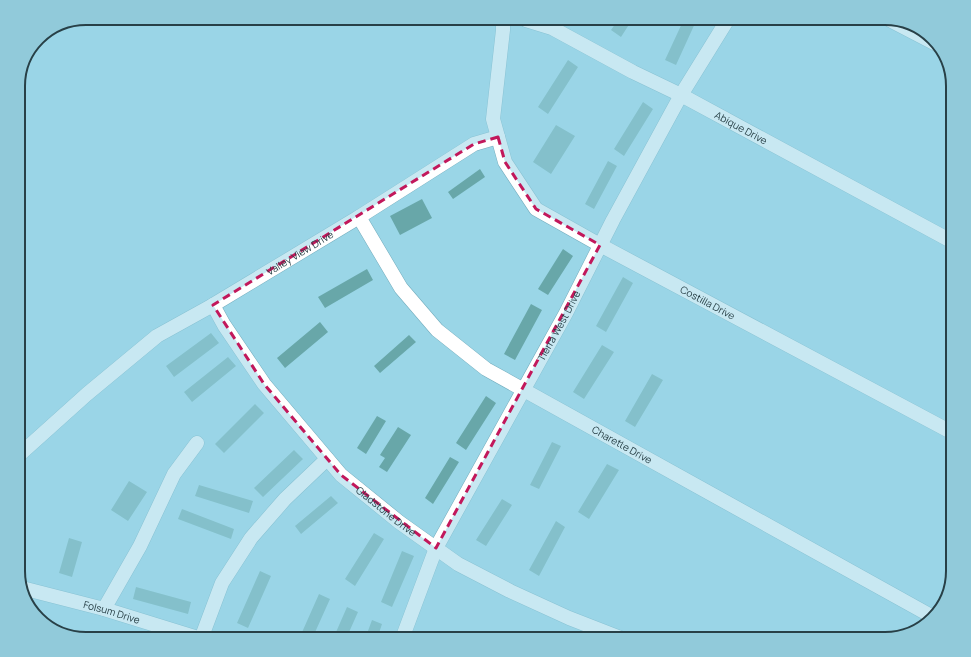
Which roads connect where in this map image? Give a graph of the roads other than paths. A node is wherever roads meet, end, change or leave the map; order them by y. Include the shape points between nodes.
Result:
1 (503, 25) edge
2 (542, 25) edge
3 (724, 25) edge
4 (909, 30) edge
5 (919, 35) edge
6 (681, 96) junction
7 (498, 137) junction
8 (359, 217) junction
9 (946, 238) edge
10 (600, 245) junction
11 (213, 305) junction
12 (522, 391) junction
13 (946, 429) edge
14 (197, 443) dead end
15 (25, 450) edge
16 (327, 459) junction
17 (436, 548) junction
18 (28, 589) edge
19 (104, 608) junction
20 (929, 613) edge
21 (179, 632) edge
22 (204, 632) edge
23 (405, 632) edge
24 (605, 632) edge

1 - 7 street via 493,119
2 - 6 street, Abique Drive
3 - 6 street, Tierra West Drive
4 - 5 street
6 - 9 street, Abique Drive
6 - 10 street, Tierra West Drive
7 - 8 street, Valley View Drive via 474,144
7 - 10 street, Costilla Drive via 505,162 536,209
8 - 11 street, Valley View Drive
8 - 12 street, Charette Drive via 401,288 437,330 486,370
10 - 12 street, Tierra West Drive via 566,314
10 - 13 street, Costilla Drive
11 - 15 street, Valley View Drive via 157,336
11 - 16 street, Gladstone Drive via 264,384
12 - 17 street, Tierra West Drive
12 - 20 street, Charette Drive
14 - 19 street via 174,474 140,546
16 - 17 street, Gladstone Drive via 341,475
16 - 22 street via 285,499 251,538 222,583
17 - 23 street, Tierra West Drive
17 - 24 street, Gladstone Drive via 458,564 510,591
18 - 19 street, Folsum Drive
19 - 21 street, Folsum Drive

